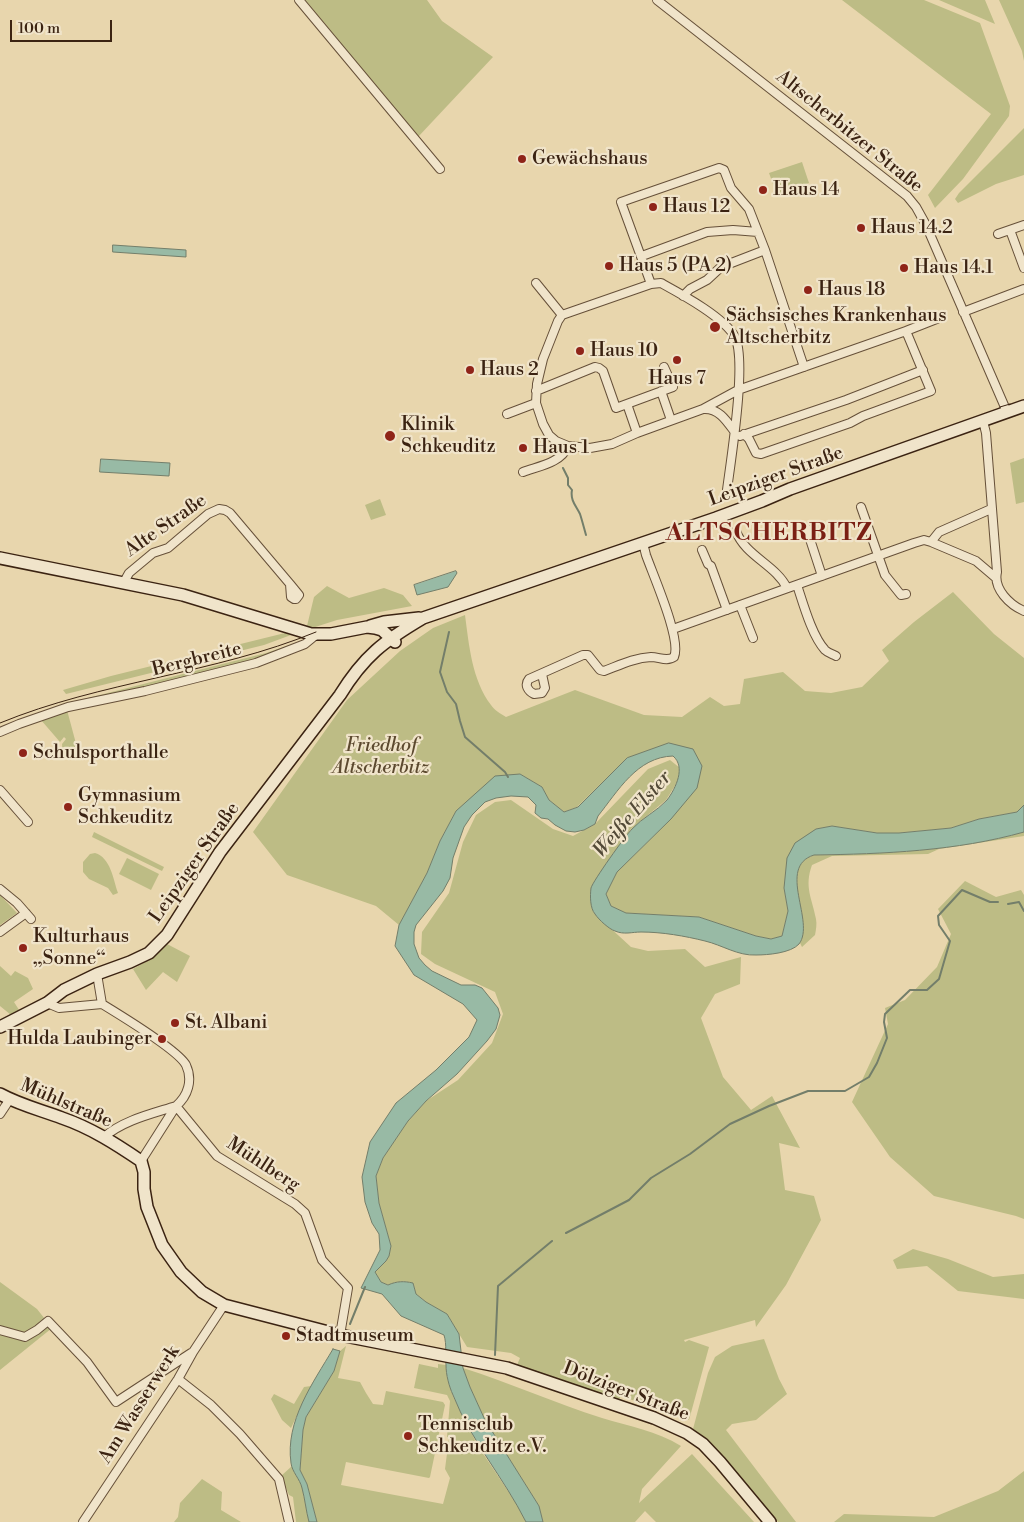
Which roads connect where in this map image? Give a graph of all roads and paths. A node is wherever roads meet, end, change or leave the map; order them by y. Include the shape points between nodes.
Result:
1 (299, 0) edge
2 (656, 0) edge
3 (440, 169) dead end
4 (1024, 225) edge
5 (1010, 230) junction
6 (758, 232) junction
7 (998, 234) dead end
8 (765, 250) junction
9 (642, 256) junction
10 (1024, 268) edge
11 (536, 283) dead end
12 (651, 284) junction
13 (1024, 289) edge
14 (683, 296) junction
15 (963, 312) junction
16 (562, 315) junction
17 (939, 318) dead end
18 (906, 331) junction
19 (664, 367) dead end
20 (804, 367) junction
21 (923, 370) junction
22 (738, 390) junction
23 (536, 391) junction
24 (661, 391) junction
25 (536, 403) junction
26 (627, 404) junction
27 (703, 409) junction
28 (1023, 409) edge
29 (1007, 412) junction
30 (507, 414) dead end
31 (672, 420) junction
32 (983, 421) junction
33 (637, 433) junction
34 (734, 434) junction
35 (744, 434) junction
36 (568, 446) junction
37 (523, 472) dead end
38 (727, 490) dead end
39 (861, 507) dead end
40 (992, 509) junction
41 (806, 527) dead end
42 (736, 531) dead end
43 (643, 542) junction
44 (931, 542) junction
45 (702, 550) dead end
46 (878, 556) junction
47 (0, 558) edge
48 (822, 576) junction
49 (996, 578) junction
50 (124, 582) junction
51 (290, 584) dead end
52 (797, 585) junction
53 (787, 588) junction
54 (906, 594) dead end
55 (740, 605) junction
56 (454, 608) junction
57 (727, 610) junction
58 (1024, 611) edge
59 (423, 618) junction
60 (392, 622) junction
61 (367, 627) junction
62 (673, 629) junction
63 (316, 635) junction
64 (399, 636) junction
65 (753, 638) dead end
66 (836, 656) dead end
67 (542, 674) dead end
68 (340, 696) junction
69 (0, 732) edge
70 (0, 790) edge
71 (28, 822) dead end
72 (0, 889) edge
73 (0, 932) edge
74 (97, 974) junction
75 (46, 1003) junction
76 (102, 1004) junction
77 (0, 1027) edge
78 (5, 1097) edge
79 (176, 1106) junction
80 (0, 1114) edge
81 (104, 1137) junction
82 (141, 1161) junction
83 (224, 1305) junction
84 (0, 1330) edge
85 (340, 1335) junction
86 (192, 1352) junction
87 (178, 1379) junction
88 (83, 1522) edge
89 (289, 1522) edge
90 (770, 1522) edge

1 - 3 street
2 - 15 street, Altscherbitzer Straße via 907,196 926,225
4 - 5 street
5 - 7 street
5 - 10 street
6 - 8 street
6 - 9 street via 708,232
6 - 9 street via 749,209 734,193 724,170 719,168 621,202
8 - 14 street via 721,267
8 - 20 street
9 - 12 street
11 - 16 street
12 - 14 street via 661,283
12 - 16 street
13 - 15 street
14 - 22 street via 721,321 735,338 739,356
15 - 29 street, Altscherbitzer Straße
16 - 23 street via 543,359
17 - 18 street
18 - 20 street
18 - 21 street
19 - 24 street via 673,387
20 - 22 street
21 - 35 street
21 - 35 street via 931,391 850,423 761,454 756,453
22 - 27 street
22 - 34 street
23 - 25 street
23 - 26 street via 595,367 602,371 616,408
24 - 26 street
24 - 31 street
25 - 30 street
25 - 36 street via 549,434
26 - 33 street
27 - 31 street
27 - 34 street via 718,412
28 - 29 street, Leipziger Straße
29 - 32 street, Leipziger Straße
31 - 33 street
32 - 40 street
32 - 43 street, Leipziger Straße
33 - 36 street via 612,444 590,448
34 - 35 street
34 - 38 street
36 - 37 street via 559,458
39 - 46 street
40 - 44 street via 939,532
40 - 49 street
41 - 48 street
42 - 53 street via 742,544
43 - 56 street, Leipziger Straße
43 - 62 street
44 - 46 street via 924,540
44 - 49 street via 976,561
45 - 57 street
46 - 48 street
46 - 54 street via 885,575 900,595
47 - 50 street, Alte Straße
48 - 52 street
49 - 58 street via 1006,598
50 - 51 street, Alte Straße via 129,573 153,553 168,548 208,514 219,509 230,513
50 - 63 street, Alte Straße via 183,595
52 - 53 street
52 - 66 street via 818,638 826,651
53 - 55 street
55 - 57 street
55 - 65 street
56 - 59 street, Leipziger Straße
56 - 64 street, Leipziger Straße
57 - 62 street
59 - 60 street, Leipziger Straße
59 - 64 street, Leipziger Straße
60 - 61 street, Leipziger Straße
60 - 64 street
61 - 63 street, Bergbreite
61 - 64 street
62 - 67 street via 676,650 670,660 637,658 600,670 588,655 583,655
63 - 69 street, Bergbreite via 305,644 256,662 65,708
64 - 68 street, Leipziger Straße
64 - 68 street, Leipziger Straße via 378,647 351,677
68 - 74 street, Leipziger Straße via 220,852 167,935 149,953
70 - 71 street
72 - 73 street via 29,916
74 - 75 street, Leipziger Straße
74 - 76 street
75 - 76 street via 59,1008
75 - 77 street, Leipziger Straße
76 - 79 street via 175,1052 186,1064 188,1092
78 - 80 street
78 - 81 street, Mühlstraße
79 - 81 street via 114,1128
79 - 82 street
79 - 85 street, Mühlberg via 217,1156 305,1213 322,1260 348,1288
81 - 82 street, Mühlstraße
82 - 83 street via 147,1207 162,1245 181,1272 202,1292
83 - 85 street
83 - 86 street, Am Wasserwerk
84 - 86 street via 25,1337 48,1321 87,1362 116,1402
85 - 90 street, Dölziger Straße via 507,1368 654,1418 703,1444
86 - 87 street, Am Wasserwerk
87 - 88 street, Am Wasserwerk
87 - 89 street via 211,1405 279,1479

